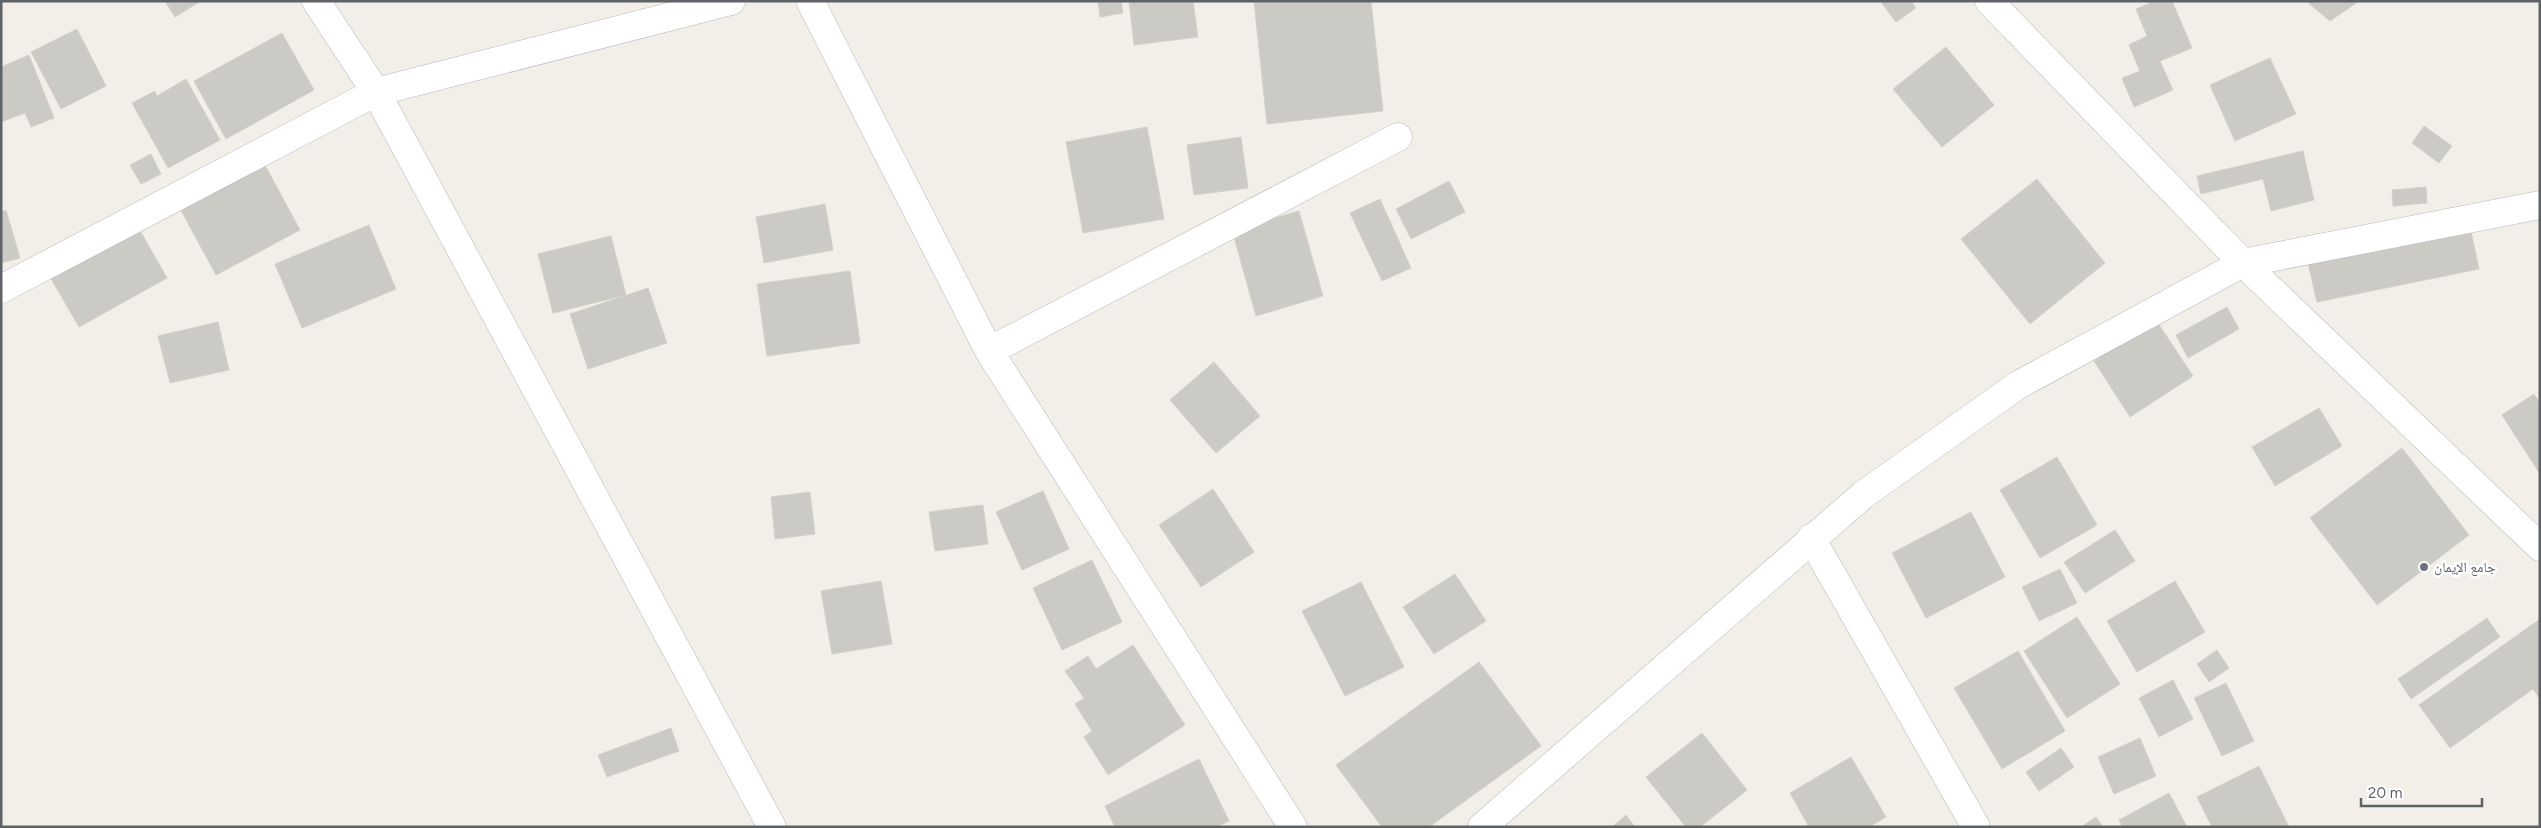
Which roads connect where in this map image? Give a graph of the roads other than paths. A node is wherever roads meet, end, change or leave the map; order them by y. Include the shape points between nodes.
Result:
1 (316, 1) edge
2 (731, 1) edge
3 (810, 1) edge
4 (1989, 1) edge
5 (376, 92) junction
6 (1398, 137) dead end
7 (2540, 205) edge
8 (2243, 263) junction
9 (1, 290) edge
10 (989, 351) junction
11 (1811, 538) junction
12 (2540, 547) edge
13 (772, 827) edge
14 (1293, 827) edge
15 (1482, 827) edge
16 (1976, 827) edge

1 - 5 street
2 - 5 street
3 - 10 street
4 - 8 street
5 - 9 street
5 - 13 street
6 - 10 street
7 - 8 street
8 - 11 street via 2018,385 1863,495
8 - 12 street
10 - 14 street
11 - 15 street
11 - 16 street

